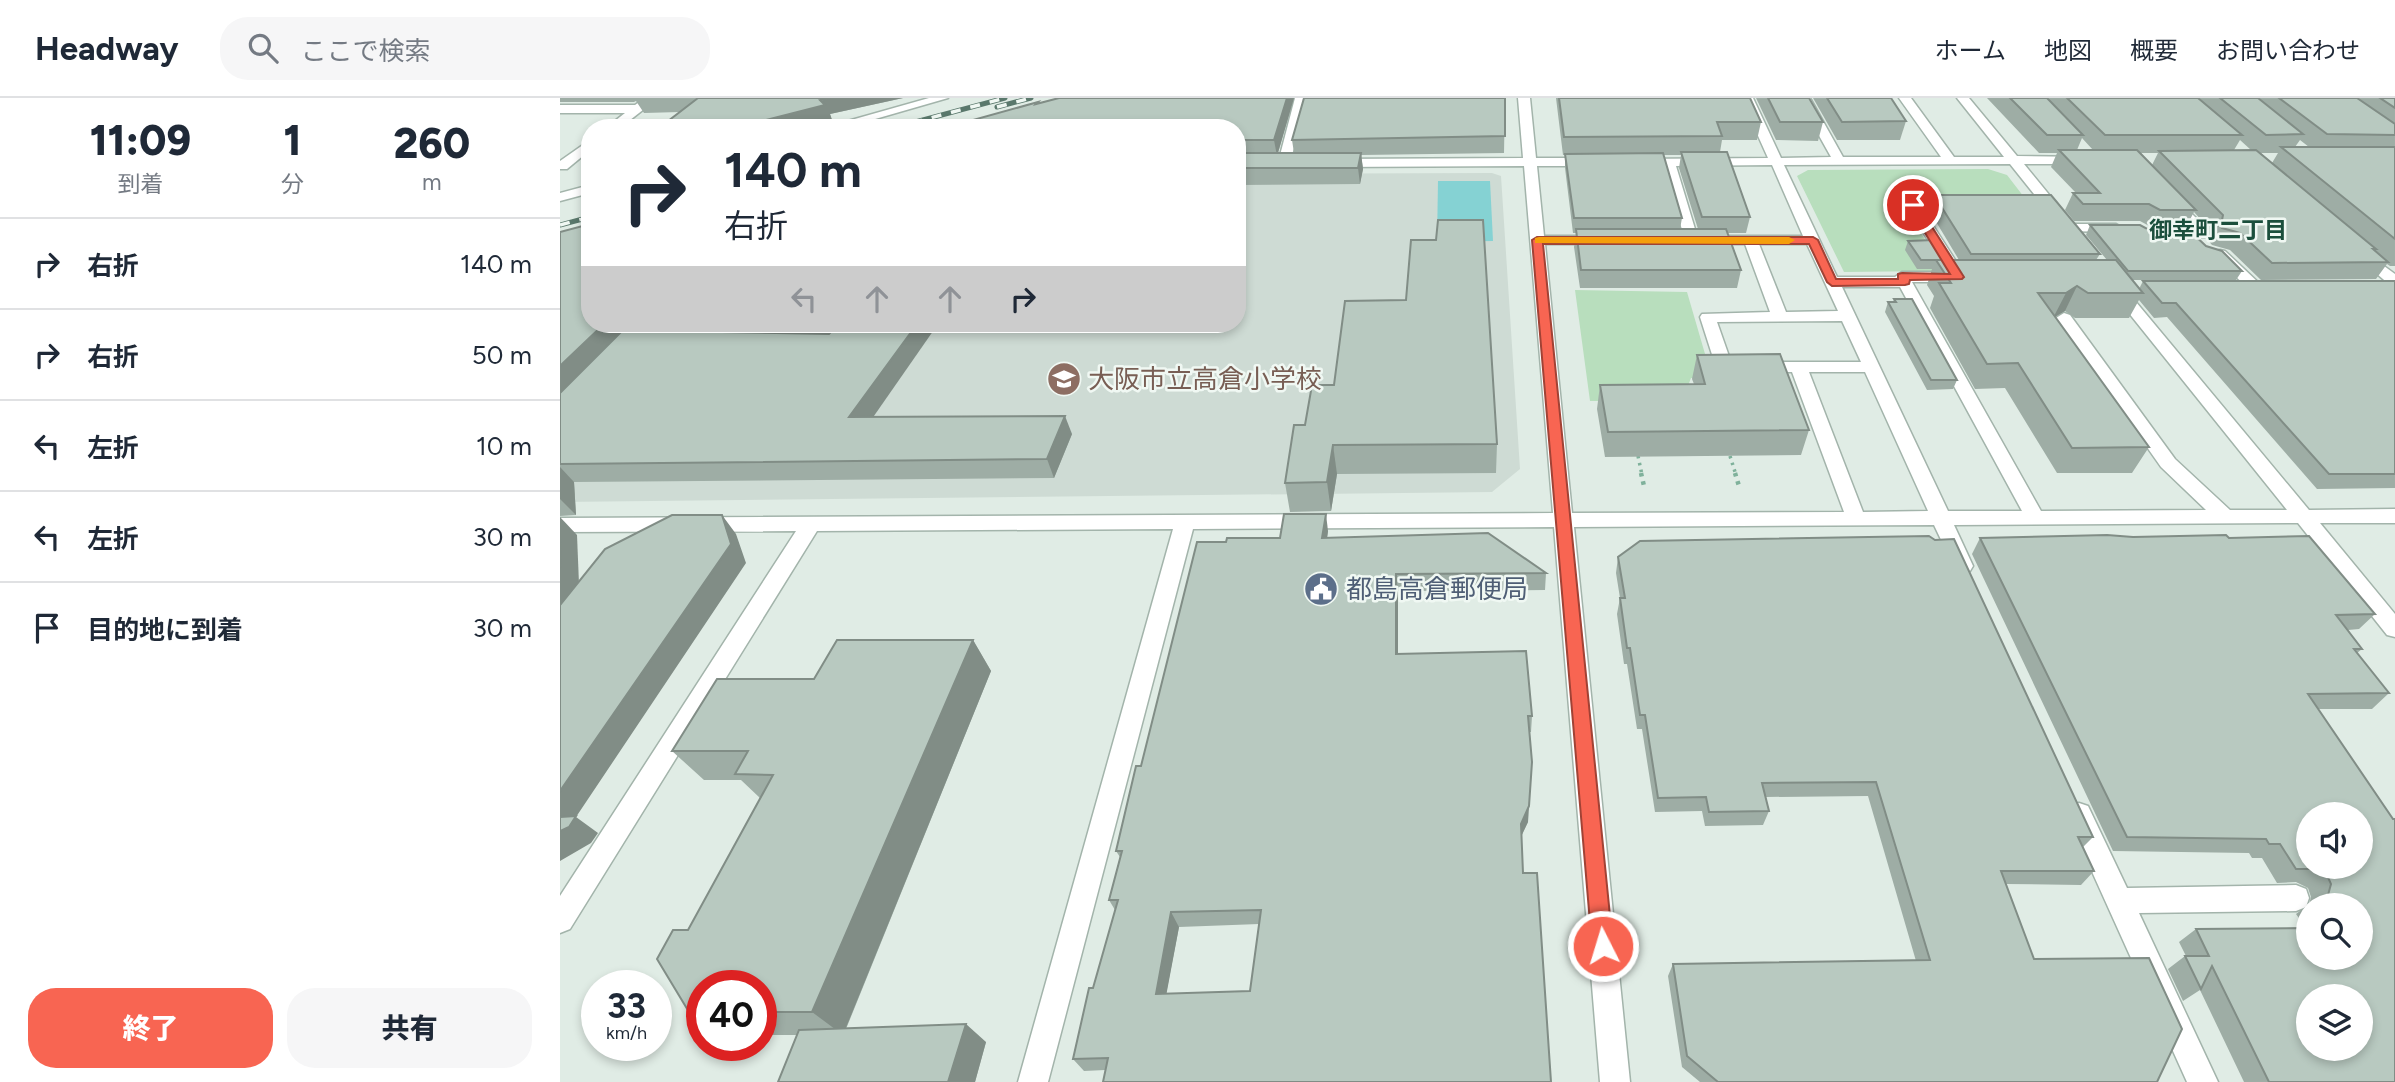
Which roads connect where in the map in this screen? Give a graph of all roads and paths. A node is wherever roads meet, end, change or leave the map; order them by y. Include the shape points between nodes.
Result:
1 (652, 98) edge
2 (942, 98) edge
3 (1301, 98) edge
4 (1524, 98) edge
5 (1747, 98) edge
6 (1804, 98) edge
7 (1905, 98) edge
8 (1962, 98) edge
9 (560, 109) edge
10 (637, 109) junction
11 (624, 119) edge
12 (863, 119) edge
13 (2077, 145) edge
14 (581, 152) edge
15 (1951, 161) junction
16 (2014, 161) junction
17 (1530, 162) junction
18 (1668, 162) junction
19 (1776, 162) junction
20 (1839, 162) junction
21 (1284, 163) edge
22 (1323, 163) edge
23 (561, 166) edge
24 (581, 166) edge
25 (581, 191) edge
26 (2169, 195) edge
27 (560, 197) edge
28 (1913, 205) dead end
29 (2069, 228) junction
30 (2127, 228) edge
31 (2146, 234) edge
32 (2190, 234) junction
33 (1537, 240) junction
34 (1613, 240) edge
35 (1751, 240) junction
36 (1813, 240) junction
37 (2353, 246) edge
38 (2085, 248) edge
39 (1832, 282) junction
40 (1905, 282) junction
41 (2390, 285) edge
42 (2228, 287) edge
43 (2135, 288) edge
44 (1848, 316) junction
45 (1780, 317) junction
46 (2064, 318) edge
47 (1800, 367) junction
48 (1872, 367) junction
49 (1637, 456) edge
50 (1730, 456) edge
51 (1644, 487) dead end
52 (1739, 487) dead end
53 (2303, 516) junction
54 (2395, 516) edge
55 (2035, 517) junction
56 (2225, 517) junction
57 (1856, 518) junction
58 (1942, 518) junction
59 (1563, 519) junction
60 (1185, 521) junction
61 (811, 524) junction
62 (560, 525) edge
63 (642, 525) junction
64 (626, 546) edge
65 (1973, 587) edge
66 (2395, 629) edge
67 (2072, 801) edge
68 (2295, 898) dead end
69 (2119, 901) junction
70 (565, 905) edge
71 (1033, 1082) edge
72 (1615, 1082) edge
73 (2203, 1082) edge

1 - 10 street
2 - 12 street
3 - 21 street
4 - 17 street
5 - 19 street
6 - 20 street
7 - 15 street
8 - 16 street
9 - 10 street
10 - 11 street
13 - 16 street via 2092,160
14 - 23 street
15 - 16 street
15 - 20 street
16 - 29 street
17 - 18 street
17 - 22 street
17 - 33 street
18 - 19 street
18 - 35 street via 1685,240
19 - 20 street
19 - 36 street
23 - 24 street
25 - 27 street
26 - 32 street via 2204,234
28 - 40 street via 1965,277 1902,277
29 - 30 street
29 - 38 street
31 - 32 street
32 - 42 street via 2262,287
33 - 34 street
33 - 59 street
35 - 36 street
35 - 45 street
36 - 39 street
37 - 41 street
39 - 40 street
39 - 44 street
40 - 55 street
43 - 53 street via 2108,280
44 - 45 street
44 - 48 street
45 - 47 street via 1708,317 1724,367
46 - 56 street via 2168,463
47 - 48 street
47 - 57 street
48 - 58 street
49 - 51 path
50 - 52 path
53 - 54 street
53 - 56 street
53 - 66 street
55 - 56 street
55 - 58 street
57 - 58 street
57 - 59 street
58 - 65 street
59 - 60 street
59 - 72 street
60 - 61 street
60 - 71 street
61 - 63 street
61 - 70 street
62 - 63 street
63 - 64 street
67 - 69 street
68 - 69 street
69 - 73 street

